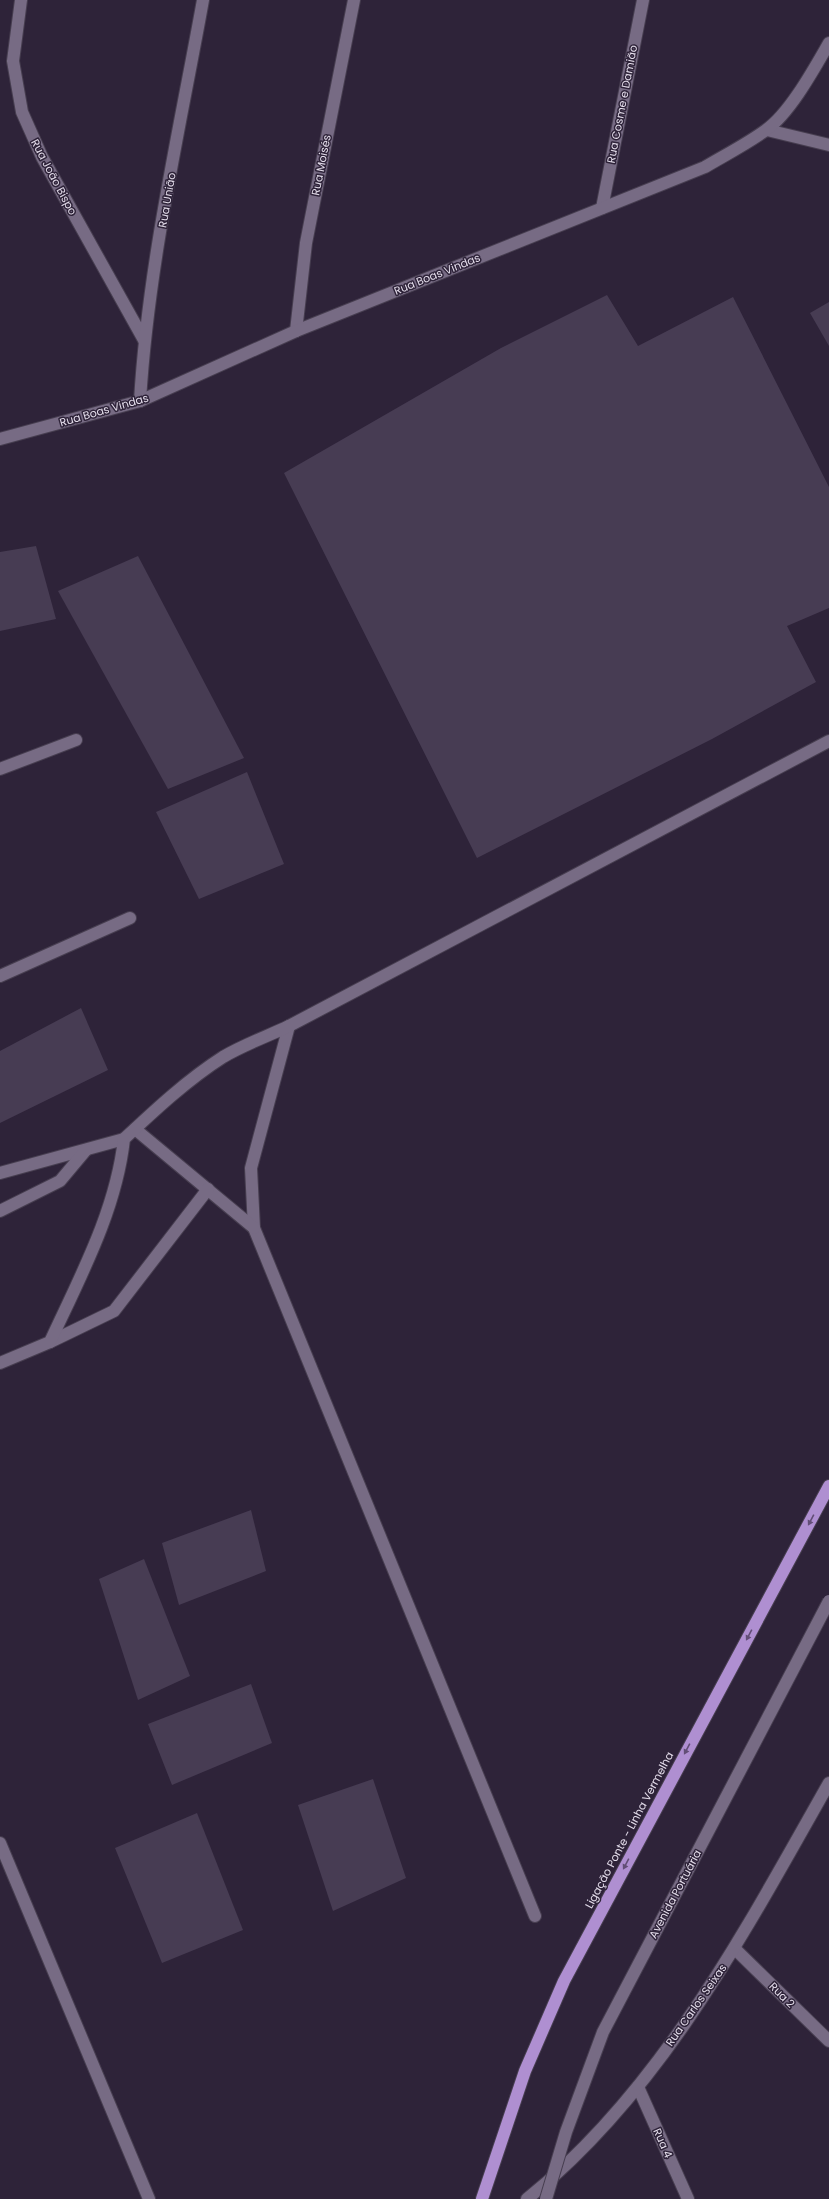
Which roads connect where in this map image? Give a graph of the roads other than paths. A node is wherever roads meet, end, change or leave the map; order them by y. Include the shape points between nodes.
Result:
1 (21, 0) edge
2 (203, 0) edge
3 (354, 0) edge
4 (643, 0) edge
5 (829, 43) edge
6 (767, 130) junction
7 (829, 145) edge
8 (602, 208) junction
9 (296, 331) junction
10 (144, 340) junction
11 (140, 401) junction
12 (0, 439) edge
13 (76, 740) dead end
14 (829, 741) edge
15 (0, 769) edge
16 (130, 918) dead end
17 (0, 976) edge
18 (289, 1026) junction
19 (135, 1129) junction
20 (124, 1139) junction
21 (86, 1150) junction
22 (0, 1173) edge
23 (208, 1189) junction
24 (0, 1211) edge
25 (254, 1228) junction
26 (50, 1342) junction
27 (0, 1363) edge
28 (829, 1486) edge
29 (829, 1601) edge
30 (829, 1783) edge
31 (0, 1843) edge
32 (535, 1916) dead end
33 (735, 1949) junction
34 (829, 2041) edge
35 (638, 2087) junction
36 (149, 2199) edge
37 (482, 2199) edge
38 (527, 2199) edge
39 (546, 2199) edge
40 (688, 2199) edge

1 - 10 street, Rua João Bispo via 13,61 22,112 42,157
2 - 10 street, Rua União
3 - 9 street, Rua Moisés via 306,243
4 - 8 street, Rua Cosme e Damião
5 - 6 street, Rua Boas Vindas via 811,75
6 - 7 street
6 - 8 street, Rua Boas Vindas via 705,167
8 - 9 street, Rua Boas Vindas
9 - 11 street, Rua Boas Vindas
10 - 11 street, Rua União
11 - 12 street, Rua Boas Vindas
13 - 15 street
14 - 18 street
16 - 17 street
18 - 19 street via 224,1057 163,1103
18 - 25 street via 251,1168
19 - 20 street
19 - 23 street
20 - 21 street
20 - 26 street via 121,1168 88,1262
21 - 22 street
21 - 24 street via 60,1181
23 - 25 street
23 - 26 street via 114,1311
25 - 32 street
26 - 27 street
28 -> 37 highway, Ligação Ponte - Linha Vermelha via 564,1981 525,2071
29 - 39 street, Avenida Portuária, bridge via 603,2032
30 - 33 street, Rua Carlos Seixas
31 - 36 street
33 - 34 street, Rua 2
33 - 35 street, Rua Carlos Seixas
35 - 38 street, Rua Carlos Seixas via 583,2149
35 - 40 street, Rua 4

